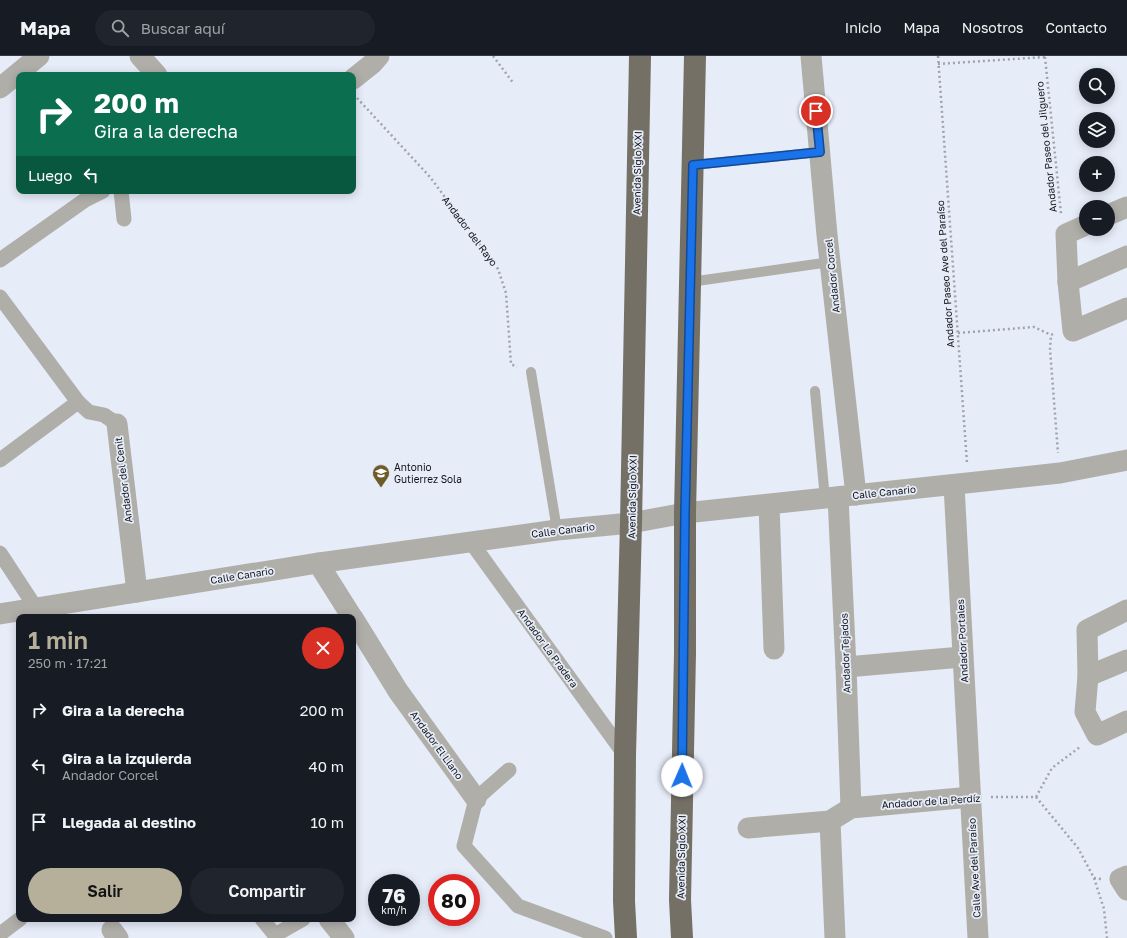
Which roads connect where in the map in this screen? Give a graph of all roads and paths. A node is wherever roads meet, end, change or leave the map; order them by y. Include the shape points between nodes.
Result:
1 (39, 56) edge
2 (140, 56) edge
3 (379, 56) edge
4 (492, 56) edge
5 (640, 56) edge
6 (695, 56) edge
7 (811, 56) edge
8 (938, 56) edge
9 (1046, 57) edge
10 (938, 64) junction
11 (20, 72) edge
12 (154, 72) edge
13 (16, 75) edge
14 (356, 77) edge
15 (514, 84) dead end
16 (0, 88) edge
17 (356, 97) edge
18 (820, 152) junction
19 (693, 165) junction
20 (98, 194) edge
21 (121, 194) edge
22 (1127, 207) edge
23 (1115, 212) edge
24 (124, 219) dead end
25 (1079, 228) edge
26 (1066, 234) junction
27 (1127, 256) edge
28 (0, 260) edge
29 (830, 262) junction
30 (690, 282) junction
31 (1068, 282) junction
32 (0, 297) edge
33 (1127, 308) edge
34 (1073, 331) junction
35 (958, 333) junction
36 (1051, 335) junction
37 (531, 372) joint
38 (815, 391) dead end
39 (78, 402) junction
40 (117, 424) joint
41 (0, 460) edge
42 (1127, 460) edge
43 (1060, 473) junction
44 (961, 484) junction
45 (839, 497) junction
46 (769, 505) junction
47 (685, 513) junction
48 (631, 523) junction
49 (557, 530) junction
50 (471, 542) junction
51 (0, 553) edge
52 (318, 563) junction
53 (137, 592) junction
54 (36, 608) junction
55 (82, 610) edge
56 (1127, 610) edge
57 (0, 614) edge
58 (350, 614) edge
59 (356, 623) edge
60 (774, 649) dead end
61 (962, 657) junction
62 (1127, 660) edge
63 (846, 667) junction
64 (1088, 676) junction
65 (1127, 721) edge
66 (1097, 735) junction
67 (625, 755) junction
68 (509, 770) dead end
69 (1036, 797) junction
70 (971, 798) junction
71 (476, 799) junction
72 (851, 808) junction
73 (830, 821) junction
74 (748, 828) dead end
75 (1094, 878) junction
76 (1125, 882) edge
77 (16, 922) edge
78 (264, 922) edge
79 (298, 922) edge
80 (331, 922) edge
81 (0, 934) edge
82 (344, 938) edge
83 (605, 938) edge
84 (626, 938) edge
85 (682, 938) edge
86 (835, 938) edge
87 (978, 938) edge
88 (1107, 938) edge

1 - 11 street
2 - 12 street
3 - 14 street
4 - 15 path
5 - 48 highway, Avenida Siglo XXI
6 - 19 highway, Avenida Siglo XXI
7 - 18 street, Andador Corcel
8 - 10 path, Andador Paseo Ave del Paraíso
9 - 10 path
9 - 26 path, Andador Paseo del Jilguero via 1061,218
10 - 35 path, Andador Paseo Ave del Paraíso
13 - 16 street
17 - 37 path, Andador del Rayo via 430,177 498,269 506,293 511,364
18 - 19 lane
18 - 29 street, Andador Corcel
19 - 30 highway, Avenida Siglo XXI
20 - 28 street via 85,200
21 - 24 street
22 - 23 street
25 - 26 street
26 - 31 street
27 - 31 street
29 - 30 lane
29 - 45 street, Andador Corcel
30 - 47 highway, Avenida Siglo XXI
31 - 34 street
32 - 39 street, Andador del Cenit
33 - 34 street
34 - 36 path
35 - 36 path via 1034,327
35 - 44 path, Andador Paseo Ave del Paraíso
36 - 43 path
37 - 49 lane
38 - 45 lane
39 - 40 street, Andador del Cenit via 89,412 104,415
39 - 41 street
40 - 53 street, Andador del Cenit
42 - 43 street, Calle Canario
43 - 44 street, Calle Canario
44 - 45 street, Calle Canario
44 - 61 street, Andador Portales
45 - 46 street, Calle Canario
45 - 63 street, Andador Tejados
46 - 47 street, Calle Canario
46 - 60 street
47 - 48 street, Calle Canario
47 - 85 highway, Avenida Siglo XXI via 680,900
48 - 49 street, Calle Canario
48 - 67 highway, Avenida Siglo XXI
49 - 50 street, Calle Canario
50 - 52 street, Calle Canario
50 - 67 street, Andador La Pradera
51 - 54 street
52 - 53 street, Calle Canario
52 - 58 street
53 - 55 street, Calle Canario
54 - 55 street, Calle Canario
54 - 57 street, Calle Canario
56 - 64 street via 1087,630
59 - 71 street, Andador El Llano via 398,690
61 - 63 street
61 - 70 street, Andador Portales
62 - 64 street
63 - 72 street, Andador Tejados
64 - 66 street via 1085,712
65 - 66 street
66 - 69 path via 1052,768
67 - 84 highway, Avenida Siglo XXI
68 - 71 street
69 - 70 path, Andador de la Perdíz
69 - 75 path via 1078,848
70 - 72 street, Andador de la Perdíz
70 - 87 street, Calle Ave del Paraíso
71 - 83 street via 464,846 518,906
72 - 73 street, Andador de la Perdíz
73 - 74 street
73 - 86 street
75 - 76 path
75 - 88 path via 1104,909
77 - 81 street
78 - 79 street via 275,935
80 - 82 street

